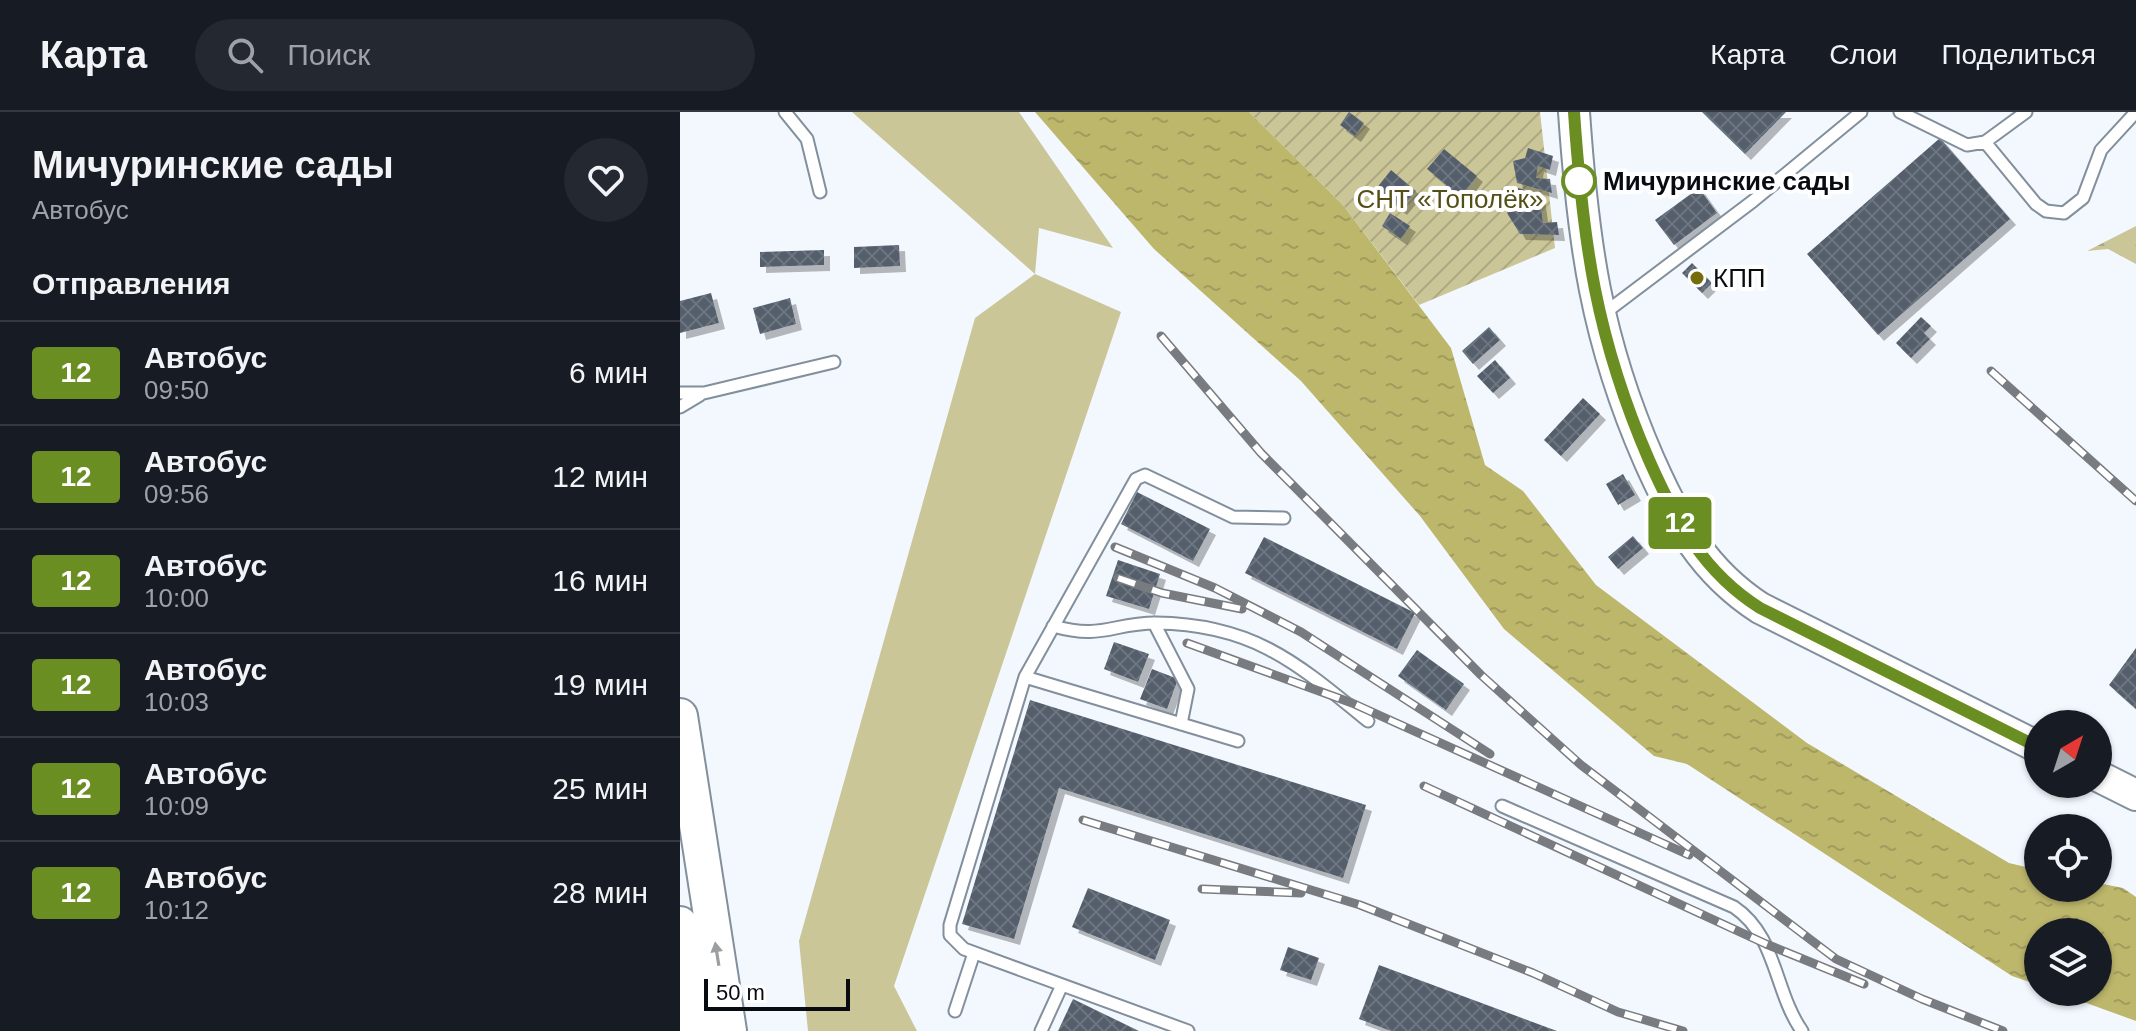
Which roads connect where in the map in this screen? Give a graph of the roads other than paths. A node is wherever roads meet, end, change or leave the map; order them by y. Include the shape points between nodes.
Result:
1 (785, 112) edge
2 (1574, 112) edge
3 (1861, 112) edge
4 (1900, 112) edge
5 (2026, 112) edge
6 (2136, 112) edge
7 (1985, 142) junction
8 (820, 192) dead end
9 (1598, 318) junction
10 (834, 362) dead end
11 (680, 393) edge
12 (704, 393) junction
13 (680, 407) edge
14 (1284, 518) dead end
15 (1154, 623) junction
16 (1053, 626) junction
17 (1025, 677) junction
18 (680, 716) edge
19 (1368, 721) dead end
20 (1181, 724) junction
21 (2024, 740) edge
22 (1238, 741) dead end
23 (2112, 783) edge
24 (2136, 795) edge
25 (1502, 806) dead end
26 (680, 924) edge
27 (974, 953) junction
28 (1062, 985) junction
29 (955, 1011) dead end
30 (1181, 1030) edge
31 (697, 1031) edge
32 (729, 1031) edge
33 (1041, 1031) edge
34 (1802, 1031) edge

1 - 8 lane via 807,139
2 - 9 street via 1585,241
3 - 9 lane
4 - 7 lane via 1967,145
5 - 7 lane
6 - 7 lane via 2101,150 2083,198 2064,213 2036,204
9 - 21 street via 1620,389 1667,500 1717,575 1784,621
10 - 12 lane
11 - 12 lane
12 - 13 lane
14 - 16 lane via 1233,517 1160,480 1145,475 1136,479
15 - 16 lane via 1089,634
15 - 19 lane via 1240,634 1301,666
15 - 20 lane via 1188,689
16 - 17 lane
17 - 20 lane
17 - 27 lane via 950,925 954,943
32 -> 18 main road
20 - 22 lane
23 - 24 street
25 - 34 lane via 1749,917 1760,930 1791,1015
26 - 31 main road
27 - 28 lane
27 - 29 lane
28 - 30 lane
28 - 33 lane

